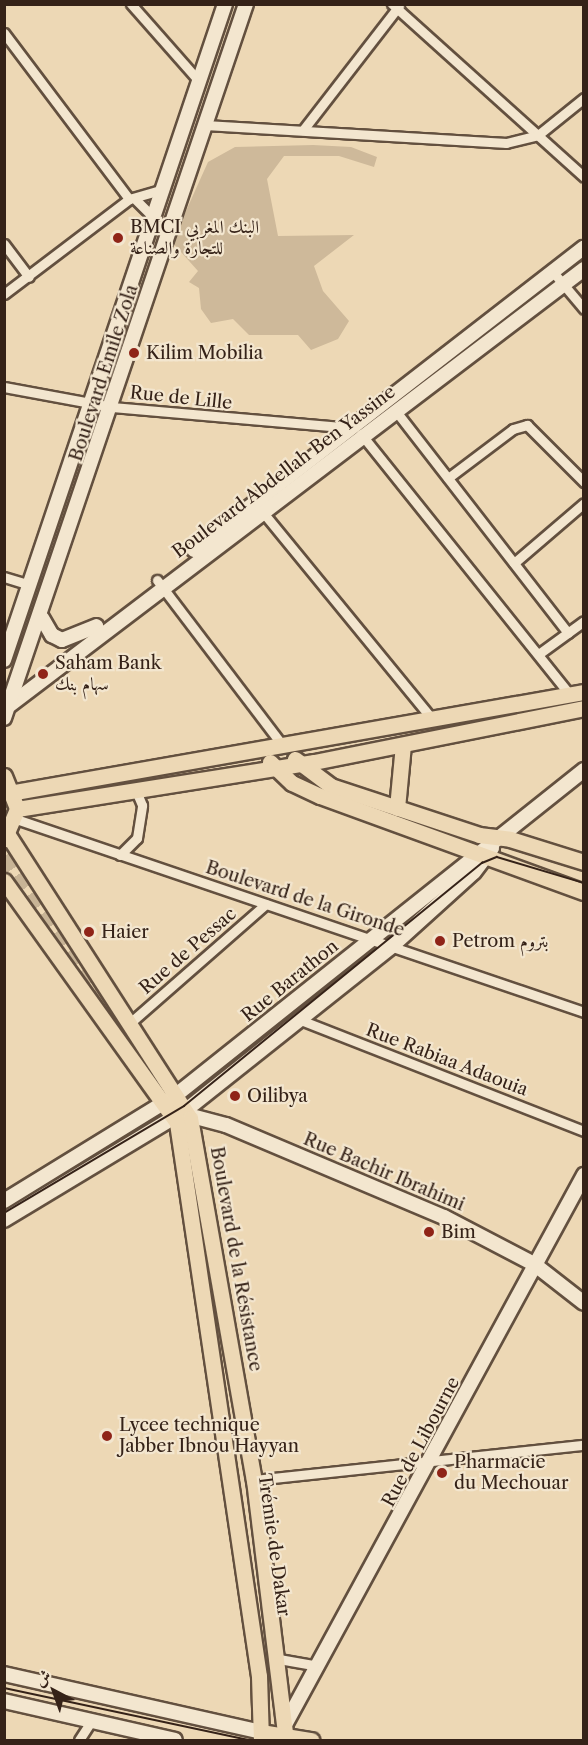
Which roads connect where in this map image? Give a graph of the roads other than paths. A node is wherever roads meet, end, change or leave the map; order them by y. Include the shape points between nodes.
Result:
1 (131, 4) edge
2 (225, 4) edge
3 (246, 4) edge
4 (396, 6) edge
5 (4, 33) edge
6 (199, 81) junction
7 (584, 98) edge
8 (205, 125) junction
9 (303, 130) junction
10 (538, 135) junction
11 (584, 177) edge
12 (163, 189) junction
13 (132, 198) junction
14 (154, 218) junction
15 (4, 244) edge
16 (584, 248) edge
17 (584, 269) edge
18 (553, 272) junction
19 (29, 277) junction
20 (563, 285) junction
21 (4, 294) edge
22 (584, 309) edge
23 (4, 387) edge
24 (92, 404) junction
25 (111, 407) junction
26 (395, 410) junction
27 (359, 431) junction
28 (448, 478) junction
29 (584, 482) edge
30 (584, 503) edge
31 (259, 507) junction
32 (514, 563) junction
33 (4, 577) edge
34 (160, 583) junction
35 (30, 585) junction
36 (42, 618) junction
37 (584, 621) edge
38 (568, 633) junction
39 (540, 653) junction
40 (4, 660) edge
41 (576, 693) edge
42 (581, 709) edge
43 (6, 712) edge
44 (433, 720) junction
45 (584, 725) edge
46 (403, 745) junction
47 (283, 746) junction
48 (260, 750) junction
49 (298, 763) junction
50 (274, 767) junction
51 (584, 770) edge
52 (4, 776) edge
53 (136, 791) junction
54 (15, 792) junction
55 (397, 808) junction
56 (16, 814) junction
57 (6, 837) edge
58 (502, 838) junction
59 (482, 854) junction
60 (120, 855) junction
61 (584, 862) edge
62 (4, 880) edge
63 (584, 892) edge
64 (266, 904) junction
65 (372, 938) junction
66 (392, 946) junction
67 (584, 1012) edge
68 (298, 1019) junction
69 (131, 1022) junction
70 (170, 1098) junction
71 (183, 1114) junction
72 (584, 1131) edge
73 (584, 1175) edge
74 (4, 1201) edge
75 (4, 1220) edge
76 (534, 1264) junction
77 (584, 1304) edge
78 (584, 1445) edge
79 (432, 1461) junction
80 (254, 1480) junction
81 (278, 1666) junction
82 (318, 1666) junction
83 (4, 1674) edge
84 (259, 1676) junction
85 (4, 1701) edge
86 (92, 1720) junction
87 (286, 1733) edge
88 (262, 1736) edge
89 (79, 1740) edge
90 (175, 1740) edge
91 (311, 1740) edge

1 - 6 street
2 - 6 street, Boulevard Emile Zola
3 - 8 street, Boulevard Emile Zola
4 - 9 street
4 - 10 street
5 - 13 street
6 - 12 street, Boulevard Emile Zola
7 - 10 street
8 - 9 street
8 - 25 street, Boulevard Emile Zola
9 - 10 street via 488,144
10 - 11 street
12 - 13 street
12 - 14 street, Boulevard Emile Zola
13 - 14 street
13 - 19 street
14 - 24 street, Boulevard Emile Zola
15 - 19 street
16 - 18 street, Boulevard Abdellah Ben Yassine
17 - 20 street, Boulevard Abdellah Ben Yassine
18 - 20 street
18 - 27 street, Boulevard Abdellah Ben Yassine
19 - 21 street
20 - 22 street
20 - 26 street, Boulevard Abdellah Ben Yassine
23 - 24 street, Rue de Lille
24 - 25 street, Rue de Lille
24 - 35 street, Boulevard Emile Zola
25 - 27 street, Rue de Lille
25 - 36 street, Boulevard Emile Zola
26 - 27 street, Boulevard Abdellah Ben Yassine
26 - 28 street
27 - 31 street, Boulevard Abdellah Ben Yassine
27 - 39 street
28 - 29 street via 513,429 527,425
28 - 32 street
30 - 32 street
31 - 34 street, Boulevard Abdellah Ben Yassine
31 - 44 street
32 - 38 street
33 - 35 street
34 - 36 street, Boulevard Abdellah Ben Yassine via 74,639 57,639
34 - 43 street, Boulevard Abdellah Ben Yassine
34 - 47 street
35 - 40 street, Boulevard Emile Zola
36 - 43 street, Boulevard Emile Zola
37 - 38 street
38 - 39 street
39 - 41 street
41 - 42 main road
41 - 44 main road
42 - 45 main road
42 - 46 main road
44 - 47 main road
46 - 49 main road
46 - 55 main road
47 - 48 main road
47 - 49 main road
48 - 50 main road
48 - 54 main road
49 - 50 main road
49 - 55 main road via 331,786
50 - 53 main road
50 - 59 main road via 320,796
51 - 58 street
52 - 54 main road
53 - 56 main road
53 - 60 street via 142,805 137,838
54 - 56 main road
55 - 58 main road
56 - 57 main road
56 - 60 street, Boulevard de la Gironde
57 - 69 main road, Boulevard de la Résistance
58 - 59 street
58 - 61 main road
59 - 63 main road
59 - 65 street, Rue Barathon
59 - 66 street
60 - 64 street, Boulevard de la Gironde
62 - 70 main road, Boulevard de la Résistance
64 - 65 street, Boulevard de la Gironde
64 - 69 street, Rue de Pessac
65 - 66 street, Boulevard de la Gironde
65 - 70 street, Rue Barathon
66 - 67 street, Boulevard de la Gironde
66 - 68 street
68 - 71 street
68 - 72 street, Rue Rabiaa Adaouia
69 - 70 main road, Boulevard de la Résistance
70 - 71 main road, Boulevard de la Résistance
70 - 74 street, Rue Barathon
71 - 75 street
71 - 76 street, Rue Bachir Ibrahimi via 398,1195
71 - 80 main road, Boulevard de la Résistance
71 - 84 main road, Boulevard de la Résistance
73 - 76 street, Rue de Libourne
76 - 77 street, Rue Bachir Ibrahimi
76 - 79 street, Rue de Libourne
78 - 79 street
79 - 80 street
79 - 82 street, Rue de Libourne
80 - 81 main road, Boulevard de la Résistance
81 - 82 street
81 - 84 main road, Trémie de Dakar via 268,1638 193,1175 255,1604
81 - 87 main road, Boulevard de la Résistance
82 - 87 street, Rue de Libourne
83 - 88 street
84 - 88 main road, Boulevard de la Résistance
85 - 86 street
86 - 89 street
86 - 90 street
87 - 88 main road
87 - 91 main road

